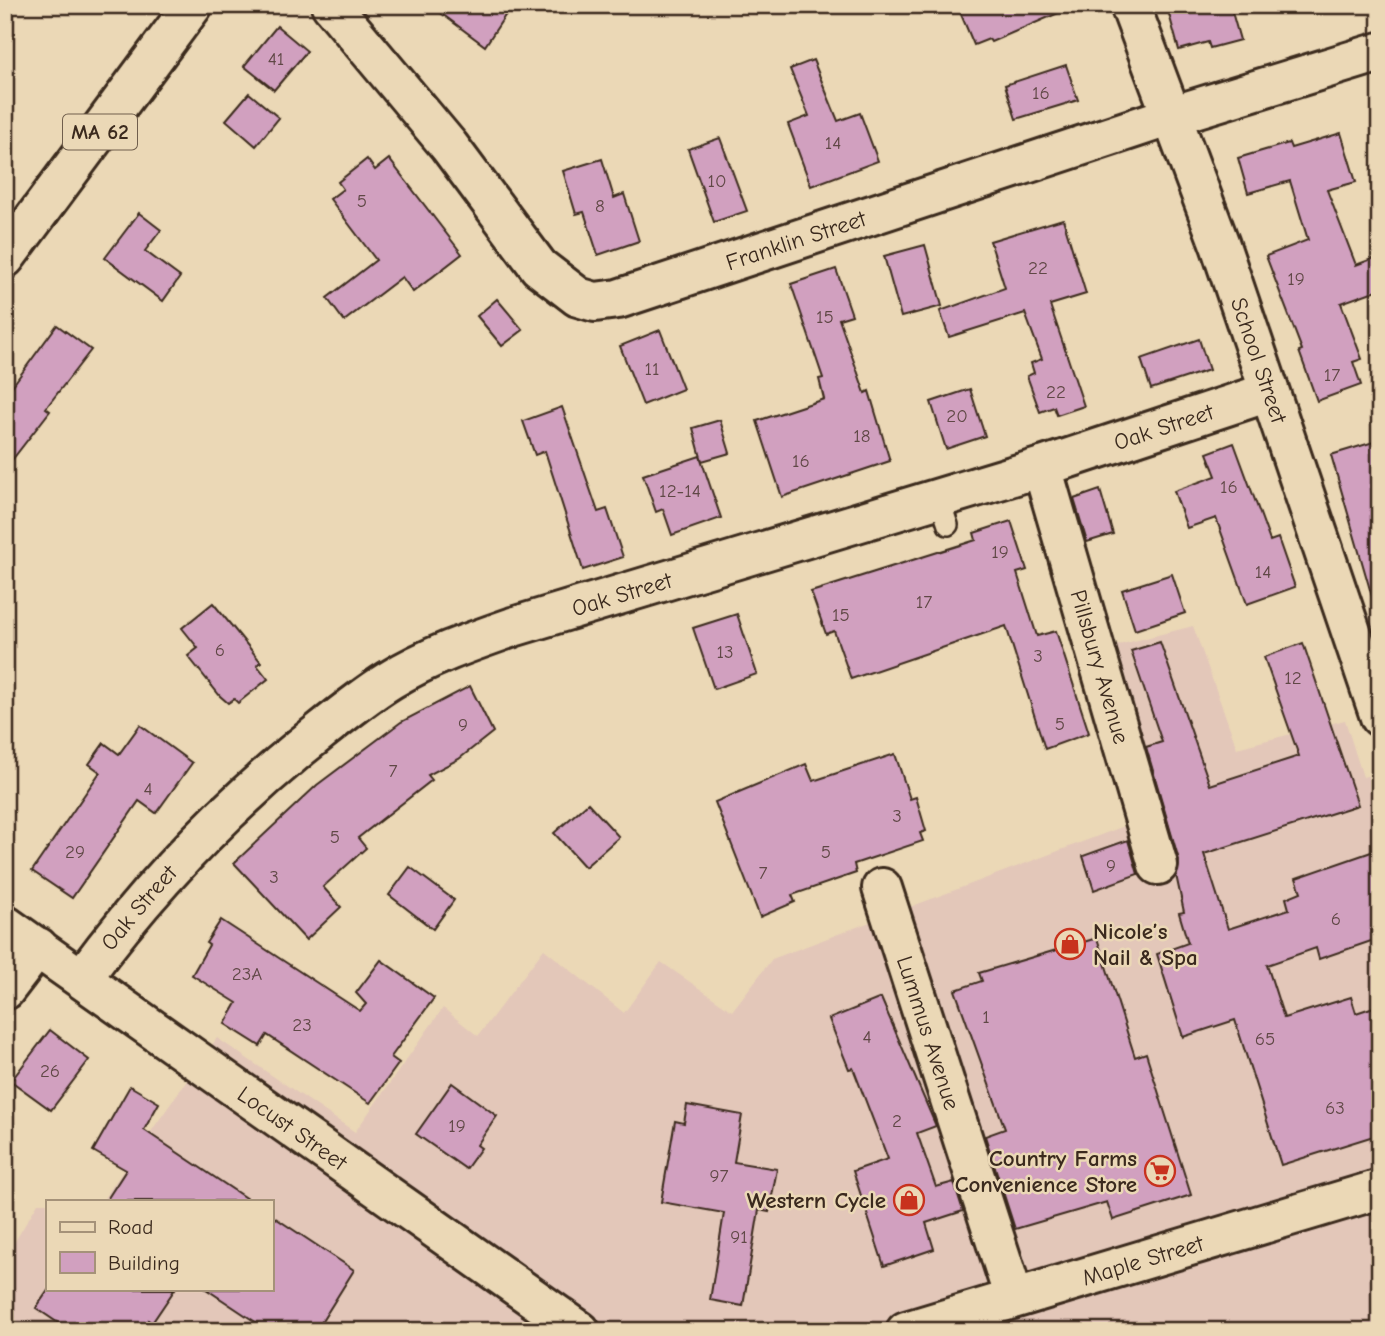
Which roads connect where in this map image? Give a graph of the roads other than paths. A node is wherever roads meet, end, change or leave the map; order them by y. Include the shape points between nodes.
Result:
1 (193, 5) edge
2 (331, 5) edge
3 (1130, 5) edge
4 (1380, 52) edge
5 (1171, 116) junction
6 (5, 258) edge
7 (1269, 392) junction
8 (1042, 467) junction
9 (1380, 717) edge
10 (1158, 865) dead end
11 (882, 888) dead end
12 (5, 925) edge
13 (38, 947) junction
14 (83, 977) junction
15 (5, 990) edge
16 (1380, 1189) edge
17 (1014, 1298) junction
18 (580, 1331) edge
19 (906, 1331) edge

1 - 6 street, MA 62
2 - 5 street, Franklin Street via 449,146 539,267 578,298 595,302 618,299
3 - 5 street, School Street
4 - 5 street, Franklin Street
5 - 7 street, School Street
7 - 8 street, Oak Street
7 - 9 street, School Street
8 - 10 street, Pillsbury Avenue
8 - 14 street, Oak Street via 944,512 516,626 440,654 390,680 347,710 220,817 136,907
11 - 17 street, Lummus Avenue
12 - 13 street, Locust Street
13 - 14 street, Locust Street
13 - 15 street
14 - 18 street, Locust Street
16 - 17 street, Maple Street
17 - 19 street, Maple Street

